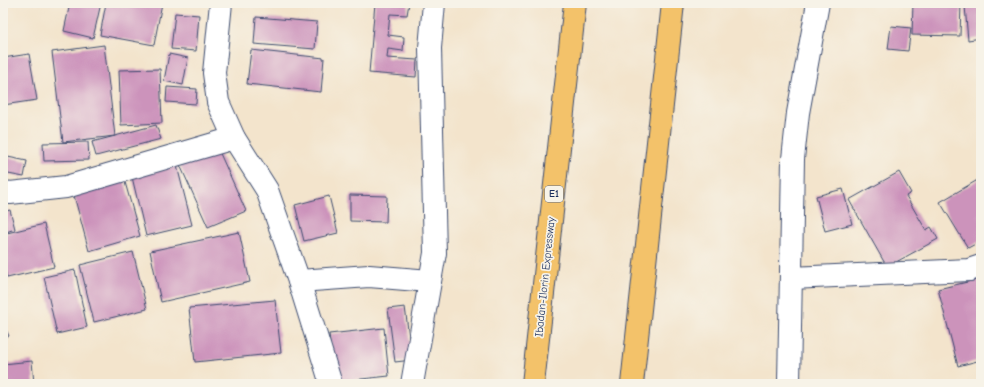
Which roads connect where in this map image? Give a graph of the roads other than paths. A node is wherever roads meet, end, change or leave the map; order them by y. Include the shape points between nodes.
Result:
1 (221, 3) edge
2 (434, 3) edge
3 (575, 3) edge
4 (673, 3) edge
5 (818, 3) edge
6 (234, 138) junction
7 (3, 192) edge
8 (981, 266) edge
9 (791, 278) junction
10 (299, 281) junction
11 (430, 281) junction
12 (331, 384) edge
13 (412, 384) edge
14 (533, 384) edge
15 (632, 384) edge
16 (789, 384) edge

1 - 6 street via 214,73 218,102
2 - 11 street via 430,48 435,253
3 - 14 highway, Ibadan-Ilorin Expressway / E1
4 - 15 highway
5 - 9 street via 798,113 793,159
6 - 7 street via 66,187
6 - 10 street via 267,190
8 - 9 street via 969,270
9 - 16 street
10 - 11 street via 369,276
10 - 12 street
11 - 13 street

